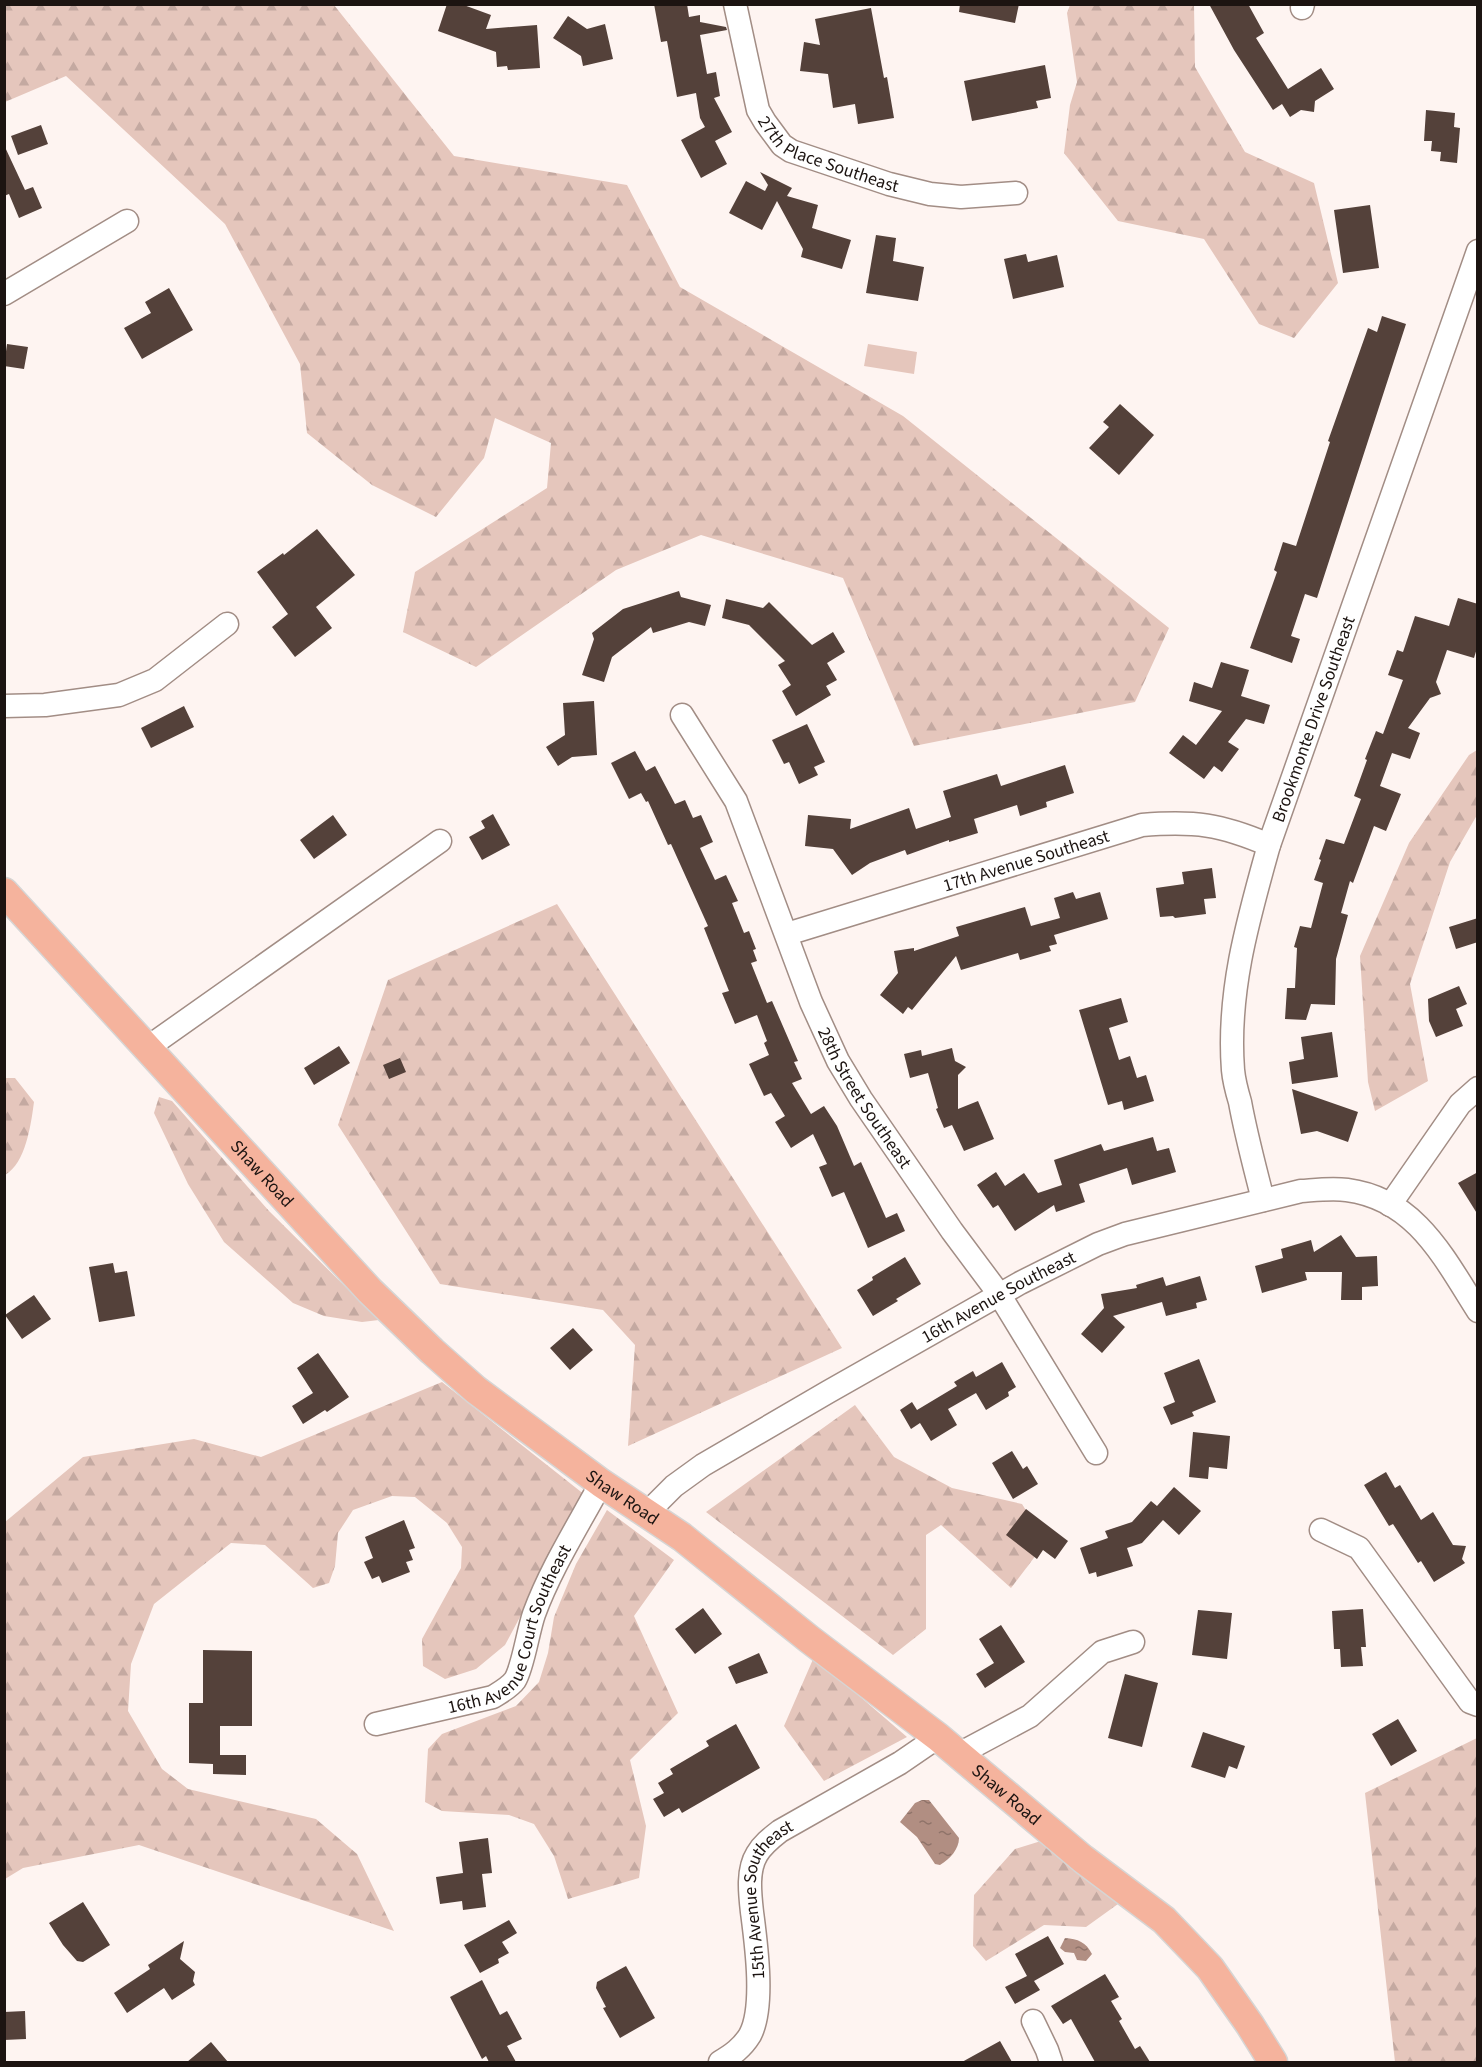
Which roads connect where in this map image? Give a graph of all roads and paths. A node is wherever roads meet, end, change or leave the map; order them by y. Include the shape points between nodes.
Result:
1 (735, 4) edge
2 (1016, 192) dead end
3 (127, 221) dead end
4 (1478, 251) edge
5 (4, 294) edge
6 (227, 624) dead end
7 (4, 706) edge
8 (682, 715) dead end
9 (440, 841) dead end
10 (1269, 845) junction
11 (4, 892) edge
12 (787, 934) junction
13 (147, 1048) junction
14 (1478, 1088) edge
15 (1263, 1200) junction
16 (1390, 1204) junction
17 (999, 1294) junction
18 (1478, 1311) edge
19 (1096, 1454) dead end
20 (601, 1483) junction
21 (647, 1513) junction
22 (1321, 1530) dead end
23 (1133, 1642) dead end
24 (1478, 1705) edge
25 (376, 1724) dead end
26 (948, 1746) junction
27 (1033, 2021) dead end
28 (720, 2062) edge
29 (1051, 2062) edge
30 (1273, 2062) edge

1 - 2 street, 27th Place Southeast via 758,110 782,145 814,160 930,194
3 - 5 street
4 - 10 street, Brookmonte Drive Southeast
6 - 7 street via 154,680 119,695
8 - 12 street, 28th Street Southeast via 736,801
9 - 13 street
10 - 12 street, 17th Avenue Southeast via 1210,825 1142,825
10 - 15 street, Brookmonte Drive Southeast via 1236,975 1233,1012 1233,1072
11 - 13 main road, Shaw Road
12 - 17 street, 28th Street Southeast via 811,1002 838,1061
13 - 20 main road, Shaw Road via 370,1291 432,1351 476,1390
14 - 16 street via 1460,1104
15 - 16 street, 16th Avenue Southeast via 1327,1189 1377,1197
15 - 17 street, 16th Avenue Southeast via 1125,1234
16 - 18 street, 16th Avenue Southeast via 1431,1238
17 - 19 street, 28th Street Southeast
17 - 21 street, 16th Avenue Southeast via 704,1465 674,1486
20 - 21 main road, Shaw Road
20 - 25 street, 16th Avenue Court Southeast via 543,1594 515,1680 493,1697
21 - 26 main road, Shaw Road
22 - 24 street via 1359,1548 1470,1702
23 - 26 street, 15th Avenue Southeast via 1102,1652 1030,1716
26 - 28 street, 15th Avenue Southeast via 900,1762 780,1831 756,1855 750,1897 757,1951 757,2013 743,2045
26 - 30 main road, Shaw Road via 1083,1859 1164,1920 1210,1968
27 - 29 street

